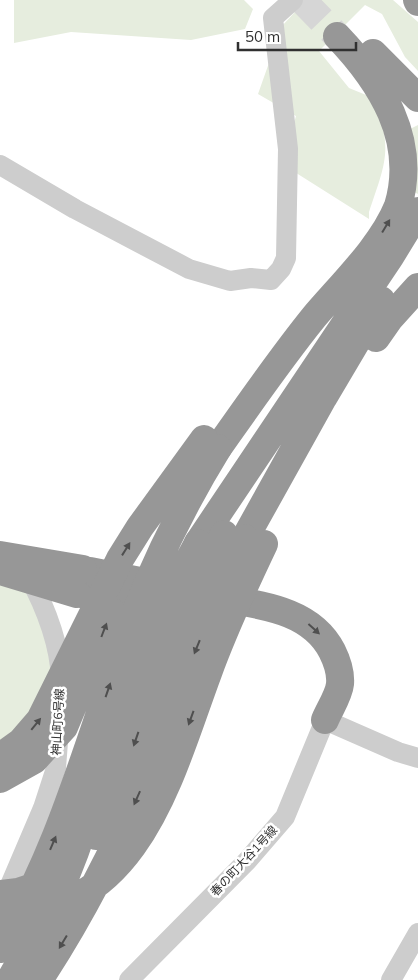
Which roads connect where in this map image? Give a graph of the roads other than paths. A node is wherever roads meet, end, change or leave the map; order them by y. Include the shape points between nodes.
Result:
1 (293, 0) edge
2 (418, 98) edge
3 (0, 165) edge
4 (418, 211) edge
5 (418, 239) edge
6 (403, 270) edge
7 (211, 444) junction
8 (244, 539) junction
9 (0, 542) edge
10 (0, 555) edge
11 (0, 571) edge
12 (80, 582) junction
13 (325, 720) junction
14 (0, 757) edge
15 (418, 758) edge
16 (0, 779) edge
17 (0, 894) edge
18 (0, 908) edge
19 (0, 914) edge
20 (416, 943) edge
21 (0, 949) edge
22 (10, 980) edge
23 (39, 980) edge
24 (129, 980) edge
25 (391, 980) edge

1 - 3 street via 273,18 288,149 286,258 271,280 230,281 188,269
7 -> 2 highway via 377,241 398,206 406,162 400,126 388,97 342,31
4 - 6 highway
5 - 6 highway
6 - 8 highway via 308,404
6 - 8 highway via 380,333
16 -> 6 highway, bridge via 34,760 64,727 109,617 135,571
6 - 22 highway, bridge via 198,543 145,650 57,898
14 -> 7 highway, bridge via 21,742 40,720 120,559 140,527
21 -> 7 highway, bridge via 16,923 55,839 144,591
8 -> 17 highway, bridge via 200,579 178,627 114,800 96,837 62,873 42,884
8 -> 19 highway, bridge via 211,664 146,829 129,853 87,891 64,904 38,911
8 -> 23 highway, bridge via 219,592 118,840 87,902
9 - 18 street, 神山町6号線 via 21,563 44,604 60,660 61,712 56,768 43,808
10 - 12 highway, bridge
11 - 12 highway, bridge
12 - 13 highway via 251,604 306,621 326,639 337,662 340,685
13 - 15 street
13 - 24 street, 春の町大谷1号線 via 285,817 247,861
20 - 25 street

